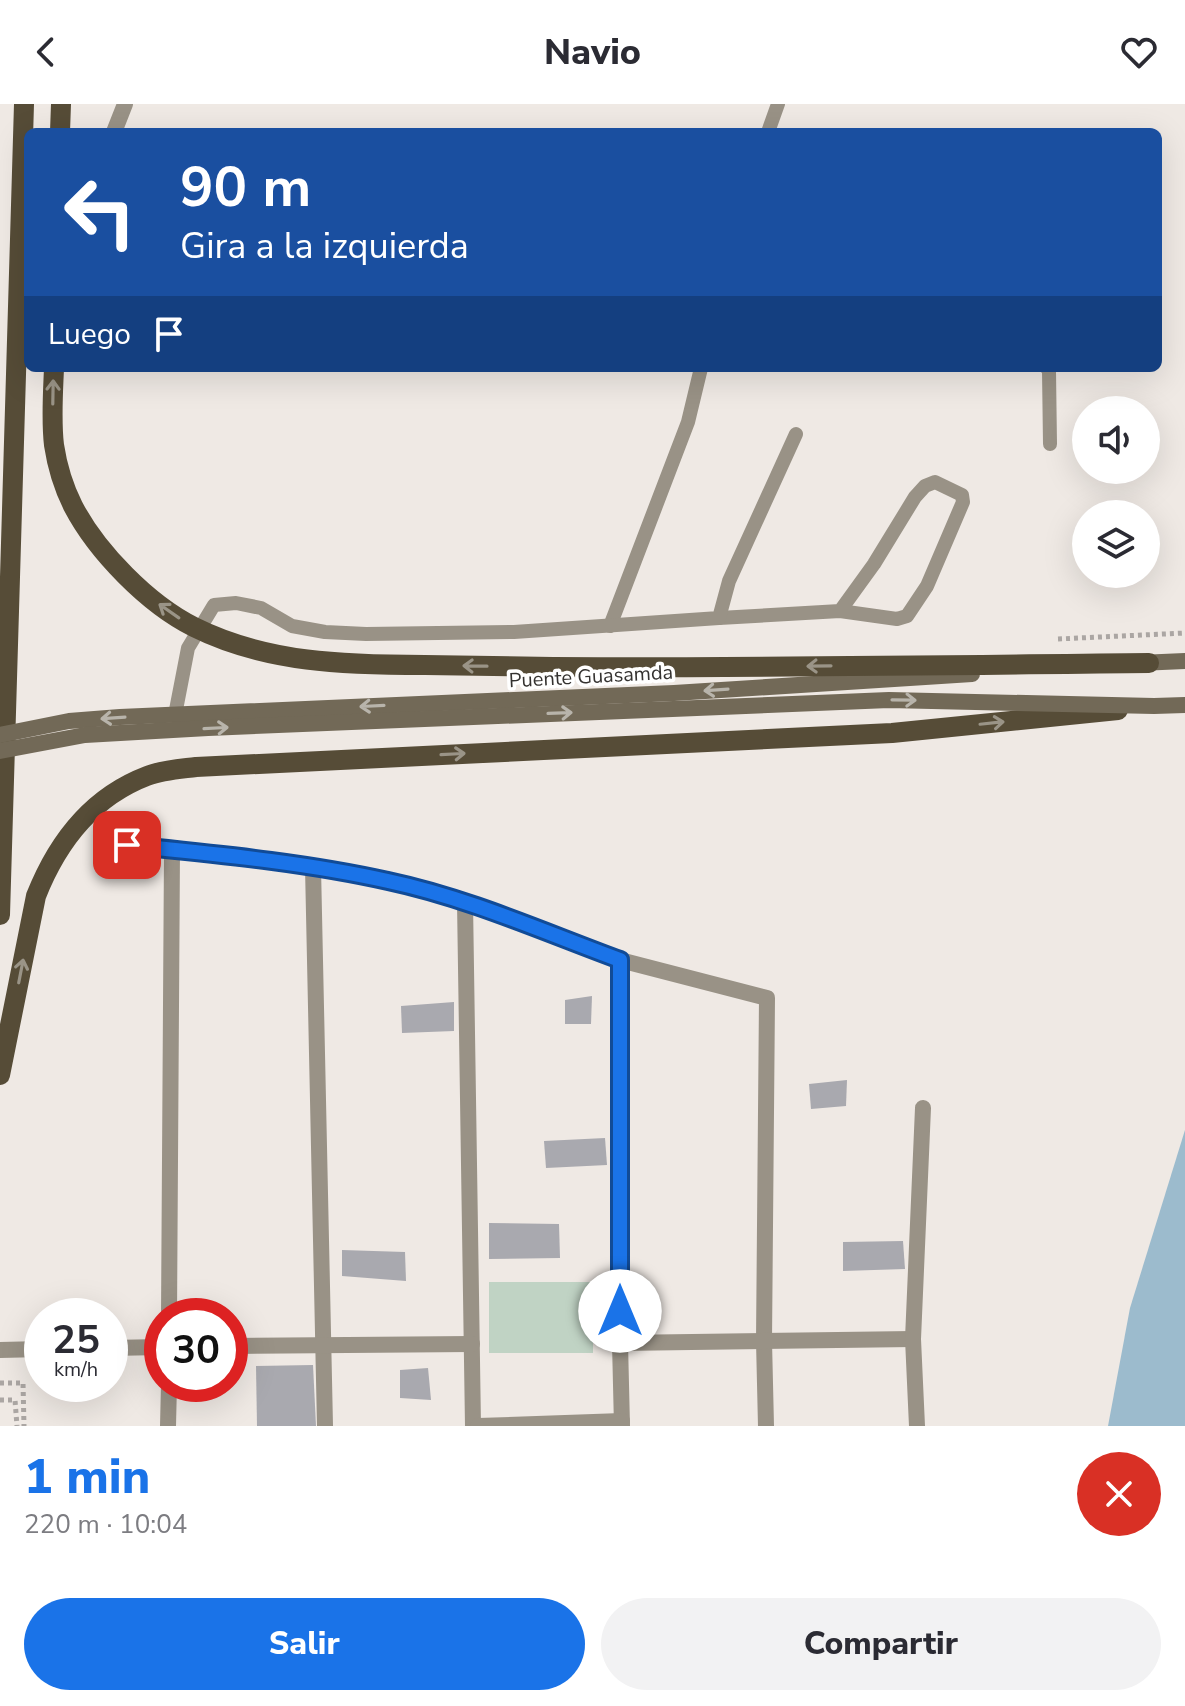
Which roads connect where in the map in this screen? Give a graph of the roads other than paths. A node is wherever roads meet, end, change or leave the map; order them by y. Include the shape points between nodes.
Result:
1 (24, 104) edge
2 (61, 104) edge
3 (125, 104) edge
4 (778, 104) edge
5 (60, 128) edge
6 (116, 128) edge
7 (769, 128) edge
8 (54, 372) edge
9 (700, 372) edge
10 (1049, 372) edge
11 (796, 434) dead end
12 (1050, 444) dead end
13 (840, 611) junction
14 (719, 618) junction
15 (610, 626) junction
16 (1185, 661) edge
17 (1149, 663) junction
18 (1185, 705) edge
19 (1154, 706) junction
20 (175, 715) junction
21 (0, 735) edge
22 (0, 751) edge
23 (127, 845) dead end
24 (172, 850) junction
25 (313, 867) junction
26 (465, 902) junction
27 (0, 915) edge
28 (620, 960) junction
29 (0, 1075) edge
30 (923, 1108) dead end
31 (169, 1298) edge
32 (913, 1339) junction
33 (764, 1341) junction
34 (620, 1343) junction
35 (472, 1344) junction
36 (324, 1345) junction
37 (248, 1346) edge
38 (24, 1349) edge
39 (0, 1350) edge
40 (169, 1402) edge
41 (622, 1423) edge
42 (168, 1426) edge
43 (325, 1426) edge
44 (476, 1426) edge
45 (766, 1426) edge
46 (917, 1426) edge

1 - 27 main road
2 - 5 main road
3 - 6 street
4 - 7 lane
17 -> 8 main road, bridge via 375,665 262,652 193,627 164,608 101,548 73,505 54,445
9 - 15 lane via 688,422
10 - 12 lane
11 - 14 lane via 729,581
13 - 13 lane via 925,486 935,482 962,495 927,586 907,616
13 - 14 lane
14 - 15 lane
15 - 20 lane via 339,633 292,626 261,608 214,605 188,648
16 - 17 main road, Puente Guasamda, bridge
17 -> 20 main road, Puente Guasamda, bridge via 674,693
18 - 19 main road, Puente Guasamda, bridge
22 -> 19 main road, Puente Guasamda, bridge via 85,735 145,731 889,700
29 -> 19 main road, bridge via 36,896 46,872 91,810 148,776 196,767 892,733
20 -> 21 main road, Puente Guasamda, bridge via 69,721
23 - 24 street
24 - 25 street
24 - 31 street
25 - 26 street
25 - 36 street
26 - 28 street
26 - 35 street
28 - 33 street via 767,998
28 - 34 street
30 - 32 street
32 - 33 street
32 - 46 street
33 - 34 street
33 - 45 street
34 - 41 street
35 - 36 street
35 - 44 street
36 - 37 street
36 - 43 street
38 - 39 street
40 - 42 street
41 - 44 street

